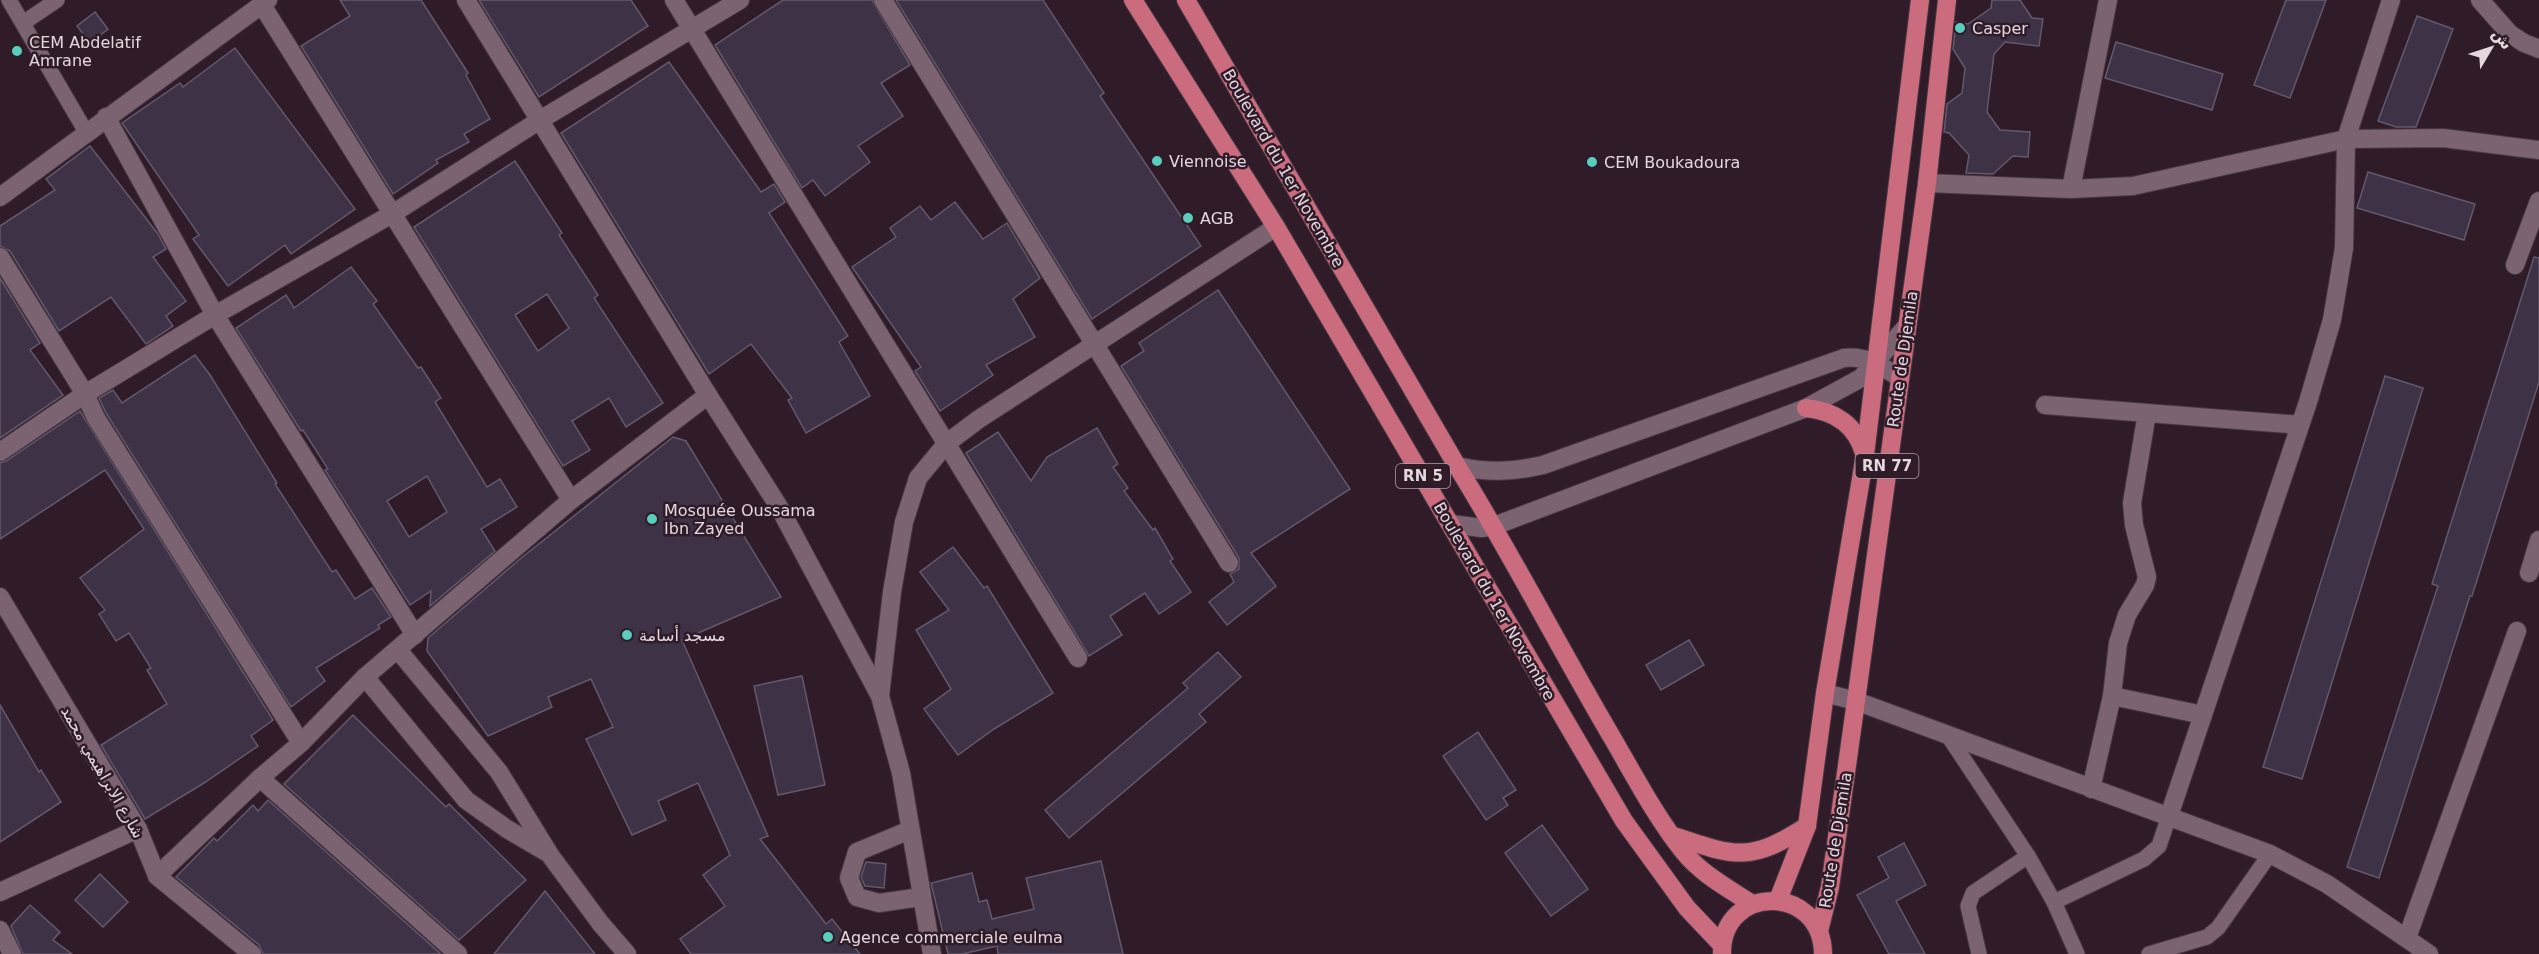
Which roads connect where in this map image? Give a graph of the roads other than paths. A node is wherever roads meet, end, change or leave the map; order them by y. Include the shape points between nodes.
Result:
1 (9, 0) edge
2 (57, 0) edge
3 (466, 0) edge
4 (674, 0) edge
5 (740, 0) edge
6 (883, 0) edge
7 (1133, 0) edge
8 (1186, 0) edge
9 (1920, 0) edge
10 (1947, 0) edge
11 (2108, 0) edge
12 (2391, 0) edge
13 (2480, 0) edge
14 (265, 2) edge
15 (22, 23) junction
16 (691, 29) junction
17 (2539, 49) edge
18 (106, 117) junction
19 (540, 120) junction
20 (86, 132) junction
21 (2346, 139) junction
22 (2539, 150) edge
23 (1927, 183) junction
24 (2071, 189) junction
25 (0, 197) edge
26 (2539, 201) edge
27 (392, 214) junction
28 (1276, 227) junction
29 (0, 257) edge
30 (2515, 265) dead end
31 (215, 315) junction
32 (1906, 327) junction
33 (1095, 344) junction
34 (1875, 362) junction
35 (1899, 376) junction
36 (85, 394) junction
37 (708, 395) junction
38 (2045, 405) dead end
39 (1806, 408) junction
40 (2147, 413) junction
41 (2300, 425) junction
42 (947, 443) junction
43 (0, 452) edge
44 (1865, 455) junction
45 (1456, 466) junction
46 (571, 500) junction
47 (1451, 524) junction
48 (1494, 526) junction
49 (2539, 540) edge
50 (1229, 563) dead end
51 (2529, 573) dead end
52 (0, 597) edge
53 (2517, 631) dead end
54 (415, 635) junction
55 (399, 650) junction
56 (1078, 658) dead end
57 (1569, 664) junction
58 (365, 677) junction
59 (1541, 681) junction
60 (1825, 693) junction
61 (880, 696) junction
62 (2112, 696) junction
63 (1856, 701) junction
64 (2203, 715) junction
65 (1949, 737) junction
66 (301, 743) junction
67 (260, 778) junction
68 (2091, 789) junction
69 (2169, 816) junction
70 (1807, 826) junction
71 (138, 830) junction
72 (910, 830) junction
73 (1671, 835) junction
74 (2270, 854) junction
75 (550, 855) junction
76 (2028, 856) junction
77 (157, 876) junction
78 (0, 892) edge
79 (921, 897) junction
80 (1778, 900) junction
81 (2054, 902) junction
82 (1752, 904) junction
83 (0, 930) edge
84 (1819, 931) junction
85 (2407, 938) junction
86 (1722, 950) edge
87 (12, 954) edge
88 (252, 954) edge
89 (458, 954) edge
90 (627, 954) edge
91 (932, 954) edge
92 (1823, 954) edge
93 (1979, 954) edge
94 (2077, 954) edge
95 (2149, 954) edge
96 (2429, 954) edge

1 - 15 lane
2 - 15 lane
3 - 19 street
4 - 16 street
5 - 16 street
6 - 33 street
7 - 28 main road, Boulevard du 1er Novembre / RN 5
8 - 45 main road, Boulevard du 1er Novembre / RN 5
9 - 34 main road, Route de Djemila / RN 77
10 - 23 main road, Route de Djemila / RN 77
11 - 24 street
12 - 21 street
13 - 17 street via 2510,33
14 - 18 street
14 - 27 street
15 - 20 lane
16 - 19 street
16 - 42 street
18 - 20 street
18 - 31 street
19 - 27 street
19 - 37 street
20 - 25 street
21 - 22 street via 2443,138
21 - 24 street via 2133,186
21 - 41 street via 2344,248 2332,320
23 - 24 street
23 - 32 main road, Route de Djemila / RN 77
26 - 30 street
27 - 31 street
27 - 46 street
28 - 33 street
28 - 47 main road, Boulevard du 1er Novembre / RN 5
29 - 36 street
31 - 36 street
31 - 54 street
32 - 34 street
32 - 35 main road, Route de Djemila / RN 77
33 - 42 street
33 - 50 street
34 - 35 street
34 - 39 street via 1855,383
34 - 44 main road, Route de Djemila / RN 77
34 - 45 street via 1844,358 1543,465 1498,472
35 - 63 main road, Route de Djemila / RN 77
36 - 43 street
36 - 66 street via 96,418
37 - 46 street
37 - 61 street via 779,507
38 - 40 street
39 - 44 main road via 1826,411 1844,421 1861,442
39 - 48 street
40 - 41 street
40 - 62 street via 2133,503 2134,525 2147,577 2121,633
41 - 64 street
42 - 56 street
42 - 61 street via 918,478 904,522 891,592
44 - 60 main road, Route de Djemila / RN 77
45 - 48 main road, Boulevard du 1er Novembre / RN 5
46 - 54 street
47 - 48 street
47 - 59 main road, Boulevard du 1er Novembre / RN 5
48 - 57 main road, Boulevard du 1er Novembre / RN 5
49 - 51 street
52 - 71 street, شارع الابراهيمي محمد
53 - 85 street
54 - 55 street
55 - 58 street
55 - 75 street via 499,772
57 - 59 main road
57 - 73 main road, Boulevard du 1er Novembre / RN 5
58 - 66 street
58 - 75 street via 466,800
59 - 86 main road, Boulevard du 1er Novembre / RN 5 via 1624,821
60 - 63 street
60 - 70 main road, Route de Djemila / RN 77
61 - 72 street via 901,773
62 - 64 street
62 - 68 street
63 - 65 street
63 - 84 main road, Route de Djemila / RN 77 via 1830,887
64 - 69 street
65 - 68 street
65 - 76 lane
66 - 67 street
67 - 77 street
67 - 89 street
68 - 69 street
69 - 74 street
69 - 81 lane via 2159,846 2144,859
70 - 73 main road via 1779,844 1736,854
70 - 80 main road, Route de Djemila / RN 77
71 - 77 street, شارع الابراهيمي محمد
71 - 78 street
72 - 79 street
72 - 79 street via 857,852 849,878 857,897 879,903
73 - 82 main road, Boulevard du 1er Novembre / RN 5 via 1704,872
74 - 85 street via 2327,884
74 - 95 lane via 2218,928 2207,937
75 - 90 street
76 - 81 lane
76 - 93 lane via 1973,893 1968,906
77 - 88 street, شارع الابراهيمي محمد
79 - 91 street
80 - 82 main road
80 - 84 main road via 1803,910
81 - 94 lane
82 - 86 main road via 1731,921
83 - 87 street
84 - 92 main road
85 - 96 street

